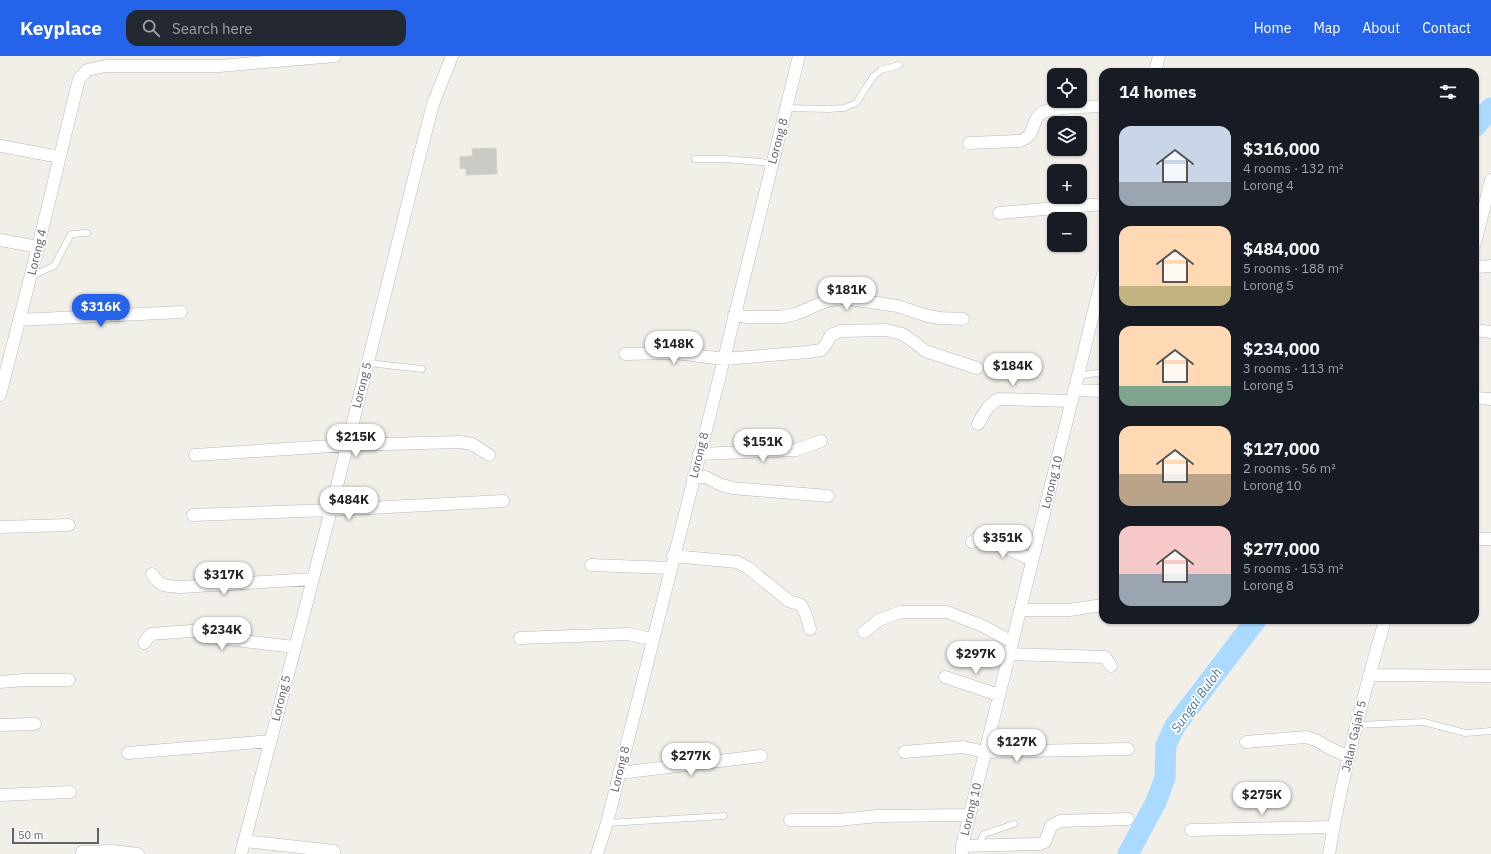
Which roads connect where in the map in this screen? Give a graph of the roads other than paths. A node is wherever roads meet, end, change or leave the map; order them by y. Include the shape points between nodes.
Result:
1 (335, 56) edge
2 (452, 56) edge
3 (799, 56) edge
4 (1159, 56) edge
5 (899, 65) dead end
6 (1155, 68) edge
7 (1099, 106) edge
8 (786, 108) junction
9 (970, 143) dead end
10 (0, 146) edge
11 (60, 157) junction
12 (695, 159) dead end
13 (772, 163) junction
14 (1491, 180) edge
15 (1489, 193) edge
16 (1099, 204) edge
17 (999, 213) dead end
18 (1479, 229) edge
19 (87, 233) dead end
20 (0, 240) edge
21 (38, 248) junction
22 (1491, 266) edge
23 (1479, 267) edge
24 (31, 276) junction
25 (1099, 290) edge
26 (181, 312) dead end
27 (734, 315) junction
28 (963, 319) dead end
29 (19, 320) junction
30 (1479, 330) edge
31 (1491, 332) edge
32 (625, 354) dead end
33 (724, 359) junction
34 (368, 363) junction
35 (977, 368) dead end
36 (422, 369) dead end
37 (1099, 373) edge
38 (1078, 376) junction
39 (1, 390) edge
40 (1099, 392) edge
41 (1073, 396) junction
42 (1479, 398) edge
43 (1491, 399) edge
44 (978, 424) dead end
45 (821, 441) dead end
46 (347, 445) junction
47 (699, 454) junction
48 (195, 455) dead end
49 (489, 455) dead end
50 (693, 478) junction
51 (828, 496) dead end
52 (503, 501) dead end
53 (331, 510) junction
54 (194, 515) dead end
55 (69, 525) dead end
56 (0, 527) edge
57 (1479, 539) edge
58 (1491, 539) edge
59 (972, 542) dead end
60 (1032, 560) junction
61 (672, 562) junction
62 (591, 565) dead end
63 (152, 574) dead end
64 (313, 579) junction
65 (1099, 606) edge
66 (1020, 610) junction
67 (1384, 624) edge
68 (810, 629) dead end
69 (864, 632) dead end
70 (520, 638) dead end
71 (652, 639) junction
72 (144, 643) dead end
73 (294, 647) junction
74 (1011, 648) junction
75 (1111, 666) dead end
76 (1369, 675) junction
77 (1491, 676) edge
78 (945, 677) dead end
79 (69, 680) dead end
80 (0, 682) edge
81 (999, 695) junction
82 (35, 724) dead end
83 (0, 725) edge
84 (1356, 725) junction
85 (1491, 732) edge
86 (270, 741) junction
87 (1246, 742) dead end
88 (1128, 748) dead end
89 (904, 752) dead end
90 (985, 752) junction
91 (128, 753) dead end
92 (761, 756) dead end
93 (1349, 757) junction
94 (619, 773) junction
95 (70, 792) dead end
96 (0, 795) edge
97 (969, 815) junction
98 (724, 816) dead end
99 (1128, 819) dead end
100 (790, 820) dead end
101 (607, 823) junction
102 (1014, 824) dead end
103 (1333, 826) junction
104 (1191, 830) dead end
105 (245, 841) junction
106 (980, 844) junction
107 (962, 850) edge
108 (334, 851) dead end
109 (82, 852) dead end
110 (138, 854) edge
111 (242, 854) edge
112 (597, 854) edge
113 (1329, 854) edge

1 - 11 street, Lorong 4 via 219,66 106,66 87,70 79,79
2 - 34 street, Lorong 5 via 430,118
3 - 8 street, Lorong 8
4 - 6 street
5 - 8 lane via 881,70 873,77 856,103 844,108
7 - 9 street via 1043,112 1038,116 1031,134 1019,141
8 - 13 street, Lorong 8
10 - 11 street
11 - 21 street, Lorong 4
12 - 13 lane
13 - 27 street, Lorong 8
14 - 15 street
15 - 18 street
16 - 17 street
19 - 24 lane via 71,234 54,266
20 - 21 street
21 - 24 street, Lorong 4
22 - 23 street
24 - 29 street, Lorong 4
25 - 38 street, Lorong 10
26 - 29 street
27 - 28 street via 781,317 796,314 826,301 843,298 897,306 928,316
27 - 33 street, Lorong 8
29 - 39 street, Lorong 4
30 - 31 street
32 - 33 street via 676,353
33 - 35 street via 821,350 831,335 840,331 887,330 902,334 925,351
33 - 47 street, Lorong 8
34 - 36 lane
34 - 46 street, Lorong 5
37 - 38 lane
38 - 41 street, Lorong 10
40 - 41 street
41 - 44 street via 999,399 985,411
41 - 60 street, Lorong 10
42 - 43 street
45 - 47 street via 796,450
46 - 48 street
46 - 49 street via 460,442 472,444
46 - 53 street, Lorong 5
47 - 50 street, Lorong 8
50 - 51 street via 706,477 732,488
50 - 61 street, Lorong 8
52 - 53 street
53 - 54 street
53 - 64 street, Lorong 5
55 - 56 street
57 - 58 street
59 - 60 street via 985,538
60 - 66 street, Lorong 10
61 - 62 street
61 - 68 street via 737,562 747,567 789,602 801,605
61 - 71 street, Lorong 8
63 - 64 street via 157,582 181,587
64 - 73 street, Lorong 5
65 - 66 street via 1069,610
66 - 74 street, Lorong 10
67 - 76 street, Jalan Gajah 5
69 - 74 street via 879,620 901,612 947,612 983,626
70 - 71 street via 628,634
71 - 94 street, Lorong 8
72 - 73 street via 151,634 190,630 205,631 226,639
73 - 86 street, Lorong 5
74 - 75 street via 1105,657
74 - 81 street, Lorong 10
76 - 77 street
76 - 84 street, Jalan Gajah 5
78 - 81 street
79 - 80 street
81 - 90 street, Lorong 10
82 - 83 street
84 - 85 lane via 1424,722 1465,733
84 - 93 street, Jalan Gajah 5
86 - 91 street
86 - 105 street, Lorong 5
87 - 93 street via 1306,737
88 - 90 street
89 - 90 street via 963,747
90 - 97 street, Lorong 10
92 - 94 street
93 - 103 street, Jalan Gajah 5
94 - 101 street, Lorong 8
95 - 96 street
97 - 100 street
97 - 107 street, Lorong 10
98 - 101 lane
99 - 106 street via 1060,821 1051,826 1045,842 1040,844
101 - 112 street, Lorong 8
102 - 106 lane via 984,834
103 - 104 street
103 - 113 street, Jalan Gajah 5
105 - 108 street
105 - 111 street, Lorong 5
106 - 107 street
109 - 110 street via 112,851

